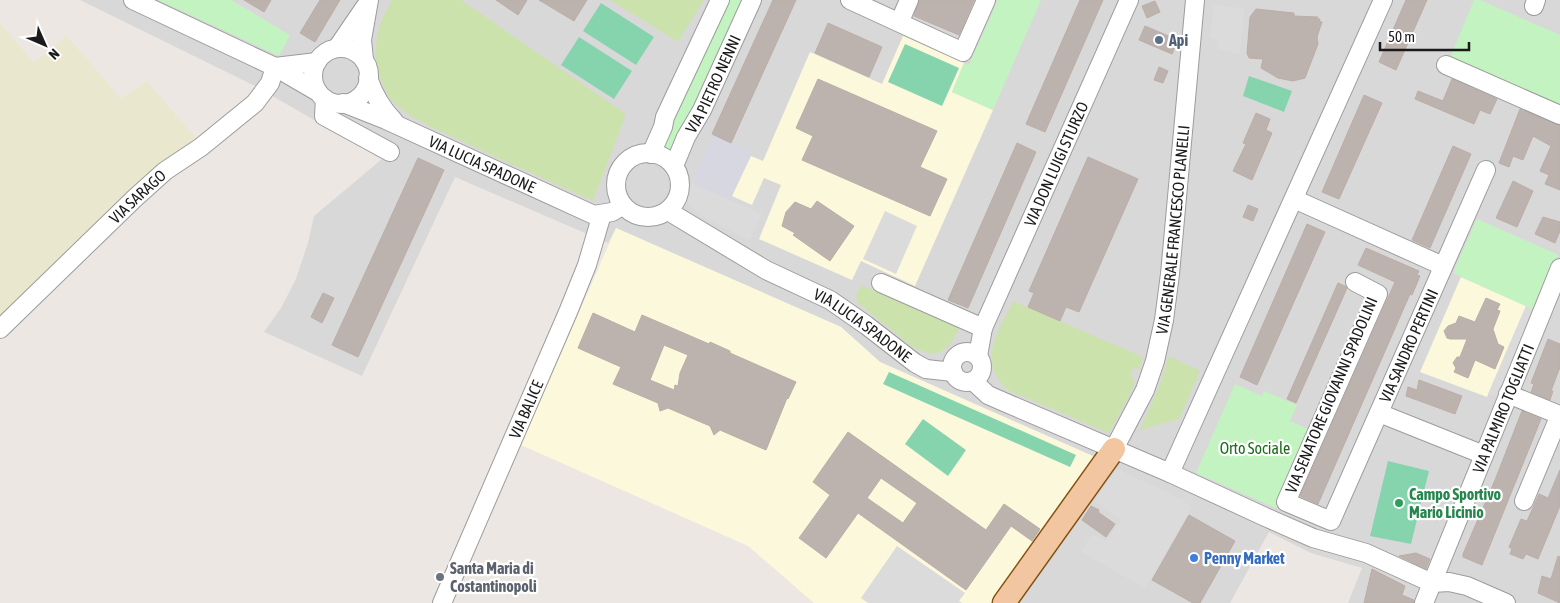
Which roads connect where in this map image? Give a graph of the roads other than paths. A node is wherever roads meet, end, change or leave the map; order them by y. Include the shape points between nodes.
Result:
1 (133, 0) edge
2 (369, 0) edge
3 (720, 0) edge
4 (752, 0) edge
5 (850, 0) edge
6 (986, 0) edge
7 (1129, 0) edge
8 (1195, 0) edge
9 (1382, 0) edge
10 (337, 48) junction
11 (364, 60) junction
12 (316, 62) junction
13 (1446, 65) dead end
14 (275, 67) junction
15 (368, 78) junction
16 (322, 95) junction
17 (343, 103) junction
18 (1560, 115) edge
19 (400, 126) junction
20 (390, 152) dead end
21 (651, 154) junction
22 (674, 166) junction
23 (1486, 170) dead end
24 (1294, 199) junction
25 (622, 206) dead end
26 (668, 211) junction
27 (602, 214) junction
28 (1442, 266) junction
29 (1560, 268) edge
30 (1355, 282) dead end
31 (881, 283) dead end
32 (983, 328) junction
33 (0, 330) edge
34 (968, 365) junction
35 (1508, 394) junction
36 (1379, 414) junction
37 (1114, 449) junction
38 (1484, 455) junction
39 (1170, 473) junction
40 (1524, 501) dead end
41 (1331, 521) joint
42 (1432, 583) junction
43 (442, 603) edge
44 (1004, 603) edge
45 (1424, 603) edge
46 (1506, 603) edge

1 - 14 street
2 - 10 street
2 - 11 street via 362,40
3 - 21 street, VIA PIETRO NENNI
4 - 22 street, VIA PIETRO NENNI
5 - 6 street via 963,52
7 - 32 street, VIA DON LUIGI STURZO
8 - 37 street, VIA GENERALE FRANCESCO PLANELLI via 1164,320 1145,390
9 - 24 street
10 - 11 street via 350,49
10 - 12 street via 326,52
11 - 15 street
12 - 14 street
12 - 16 street via 313,77
13 - 18 street
14 - 16 street
14 - 33 street, VIA SARAGO via 270,83 255,103 201,147 165,171
15 - 17 street via 360,95
15 - 19 street via 377,101
16 - 17 street
16 - 20 street via 324,116
17 - 19 street, VIA LUCIA SPADONE
19 - 27 street, VIA LUCIA SPADONE via 594,215
21 - 22 street via 667,159
21 - 26 street via 632,158 622,167 616,180 617,195 624,207 636,215 650,218
22 - 26 street via 680,191
23 - 28 street, VIA SANDRO PERTINI
24 - 28 street
24 - 39 street
25 - 27 street
26 - 34 street, VIA LUCIA SPADONE via 766,270 830,300 926,369
27 - 43 street, VIA BALICE via 587,265 568,312
28 - 36 street, VIA SANDRO PERTINI
29 - 35 street, VIA PALMIRO TOGLIATTI
30 - 41 street, VIA SENATORE GIOVANNI SPADOLINI via 1378,294 1286,502
31 - 32 street
32 - 34 street, VIA DON LUIGI STURZO
34 - 37 street via 984,392
35 - 38 street, VIA PALMIRO TOGLIATTI
35 - 40 street via 1559,417
36 - 38 street
36 - 41 street, VIA SANDRO PERTINI
37 - 39 street
37 - 44 main road
38 - 42 street, VIA PALMIRO TOGLIATTI
39 - 42 street via 1313,538 1366,553
42 - 45 street, VIA PALMIRO TOGLIATTI
42 - 46 street via 1467,586

